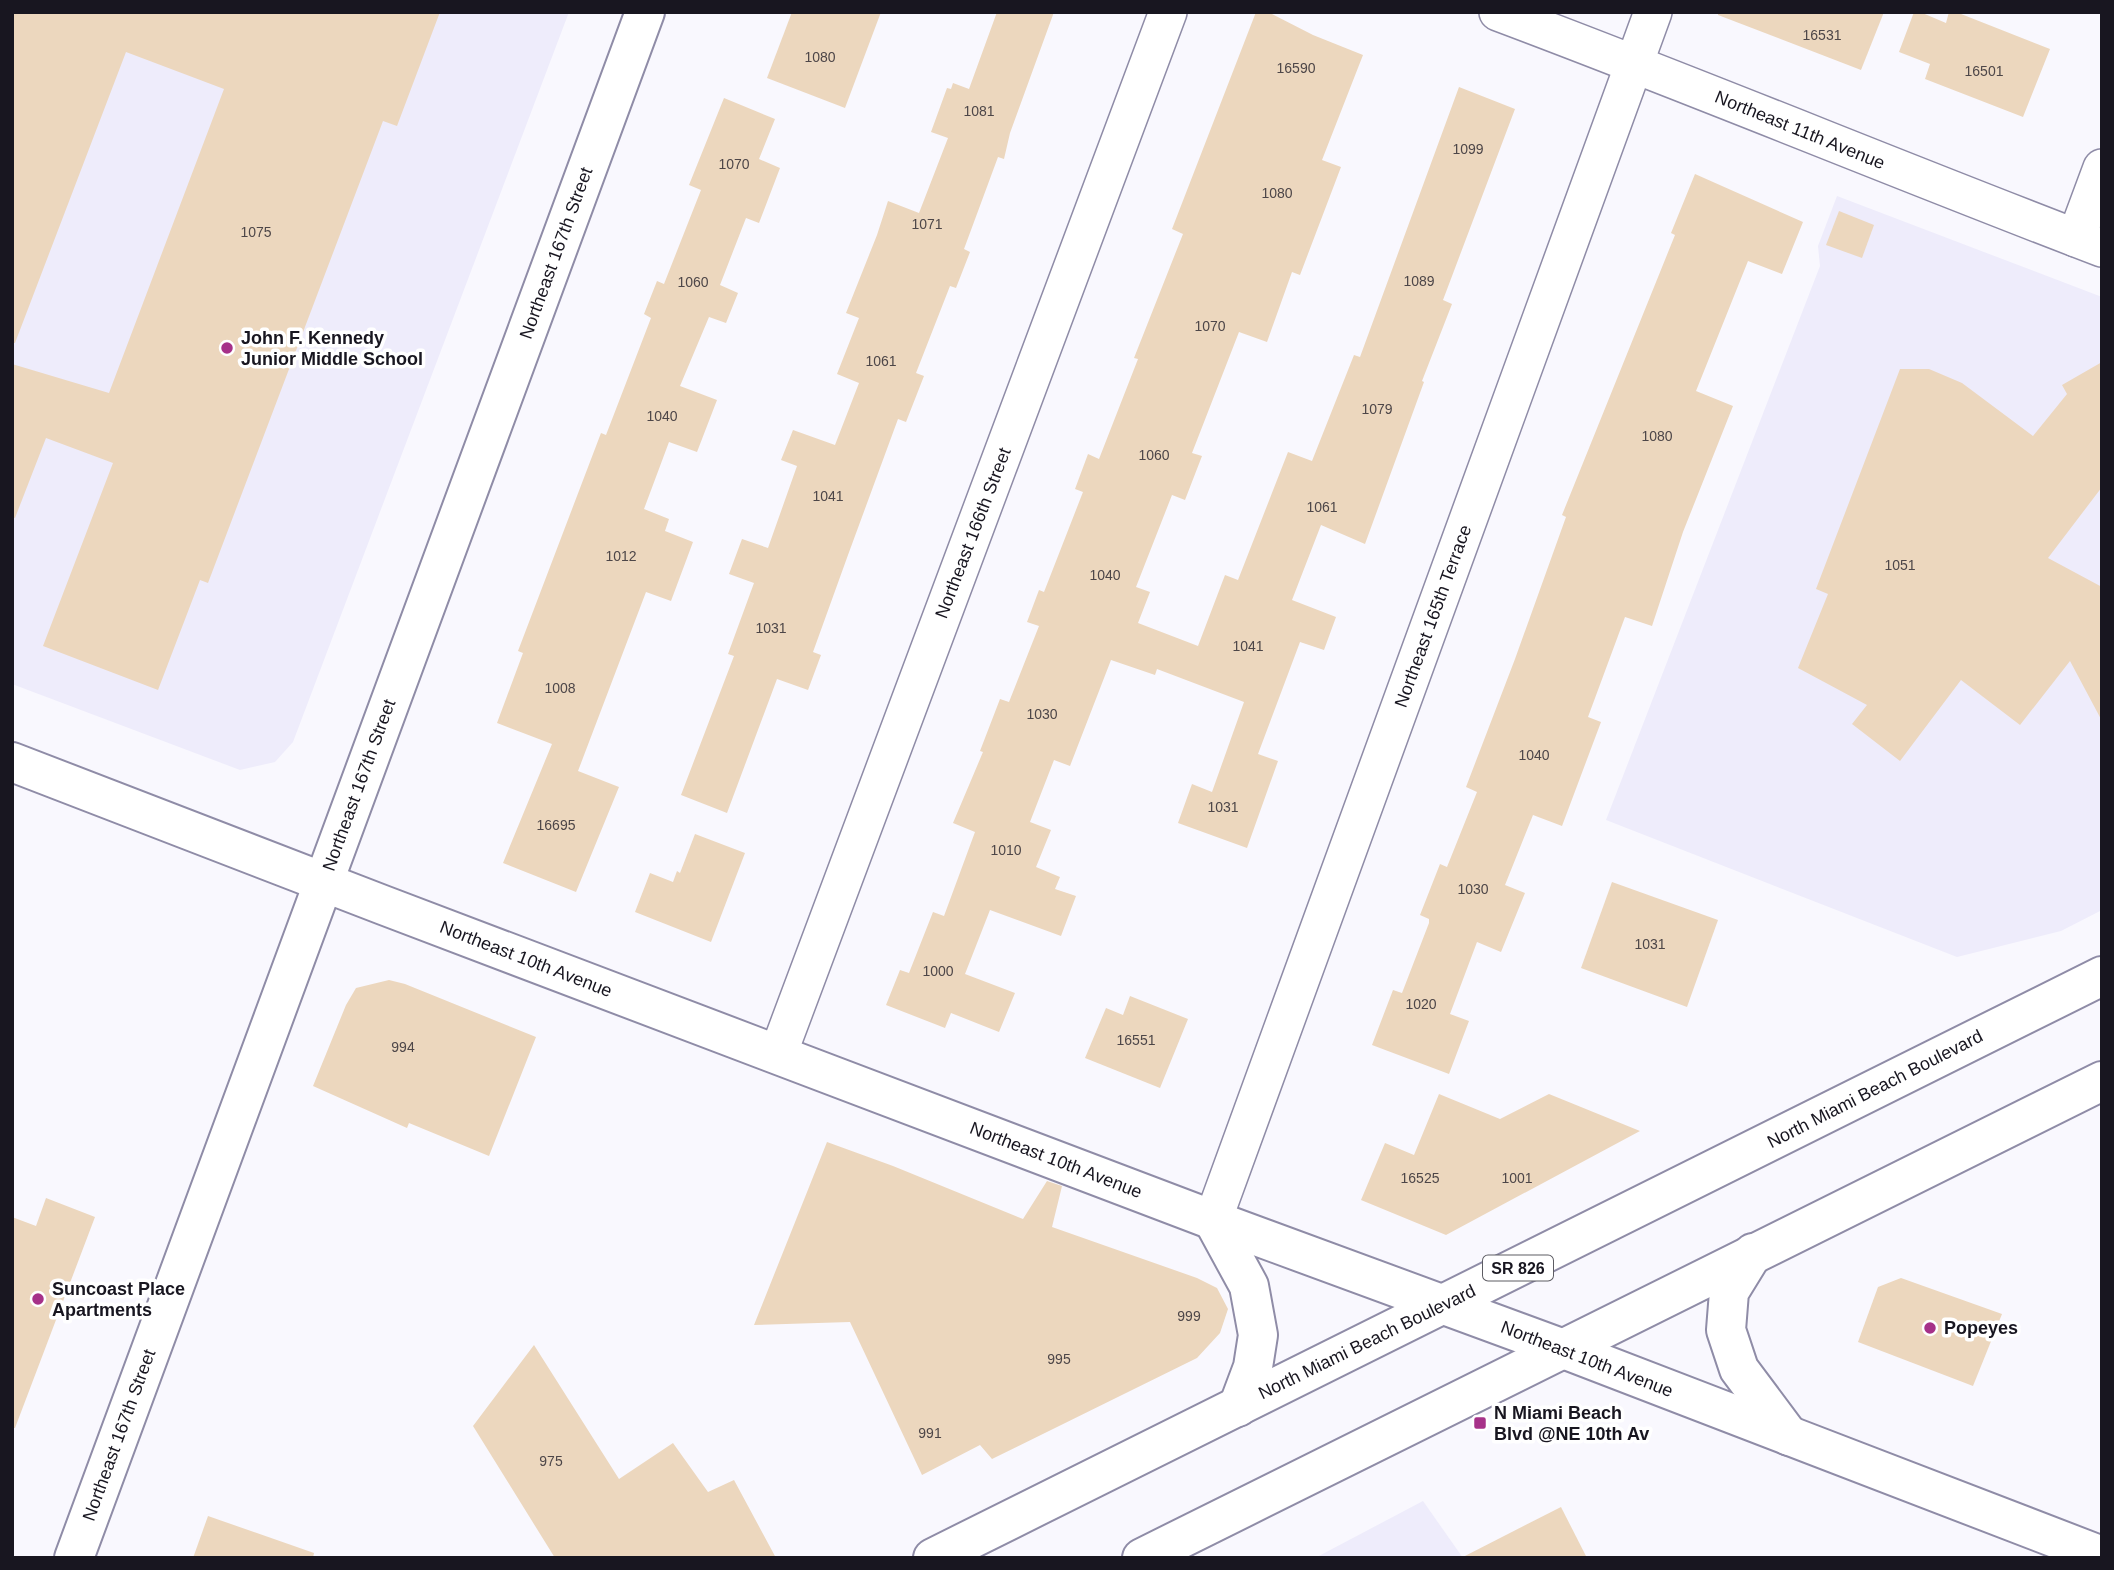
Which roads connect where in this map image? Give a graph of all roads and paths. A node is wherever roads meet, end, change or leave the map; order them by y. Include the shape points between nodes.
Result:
1 (645, 12) edge
2 (1168, 12) edge
3 (1498, 12) edge
4 (1653, 12) edge
5 (1634, 63) junction
6 (2102, 168) edge
7 (2089, 243) edge
8 (12, 762) edge
9 (323, 882) junction
10 (2102, 976) edge
11 (778, 1054) junction
12 (2102, 1081) edge
13 (1213, 1220) junction
14 (1753, 1253) junction
15 (1441, 1306) junction
16 (1560, 1348) junction
17 (1238, 1407) junction
18 (1788, 1436) junction
19 (2102, 1556) edge
20 (74, 1558) edge
21 (933, 1558) edge
22 (1142, 1558) edge

1 - 9 street, Northeast 167th Street
2 - 11 street, Northeast 166th Street
3 - 5 street, Northeast 11th Avenue
4 - 5 street, Northeast 165th Terrace
5 - 7 street, Northeast 11th Avenue
5 - 13 street, Northeast 165th Terrace
6 - 7 street
8 - 9 street, Northeast 10th Avenue
9 - 11 street, Northeast 10th Avenue
9 - 20 street, Northeast 167th Street
10 - 15 street, North Miami Beach Boulevard / SR 826
11 - 13 street, Northeast 10th Avenue
12 - 14 street
13 - 15 street, Northeast 10th Avenue
13 - 17 street via 1250,1286 1258,1335 1254,1367
14 - 16 street
14 - 18 street via 1729,1292 1726,1330 1739,1369
15 - 16 street, Northeast 10th Avenue
15 - 17 street, North Miami Beach Boulevard / SR 826
16 - 18 street, Northeast 10th Avenue
16 - 22 street
17 - 21 street, North Miami Beach Boulevard / SR 826
18 - 19 street, Northeast 10th Avenue

